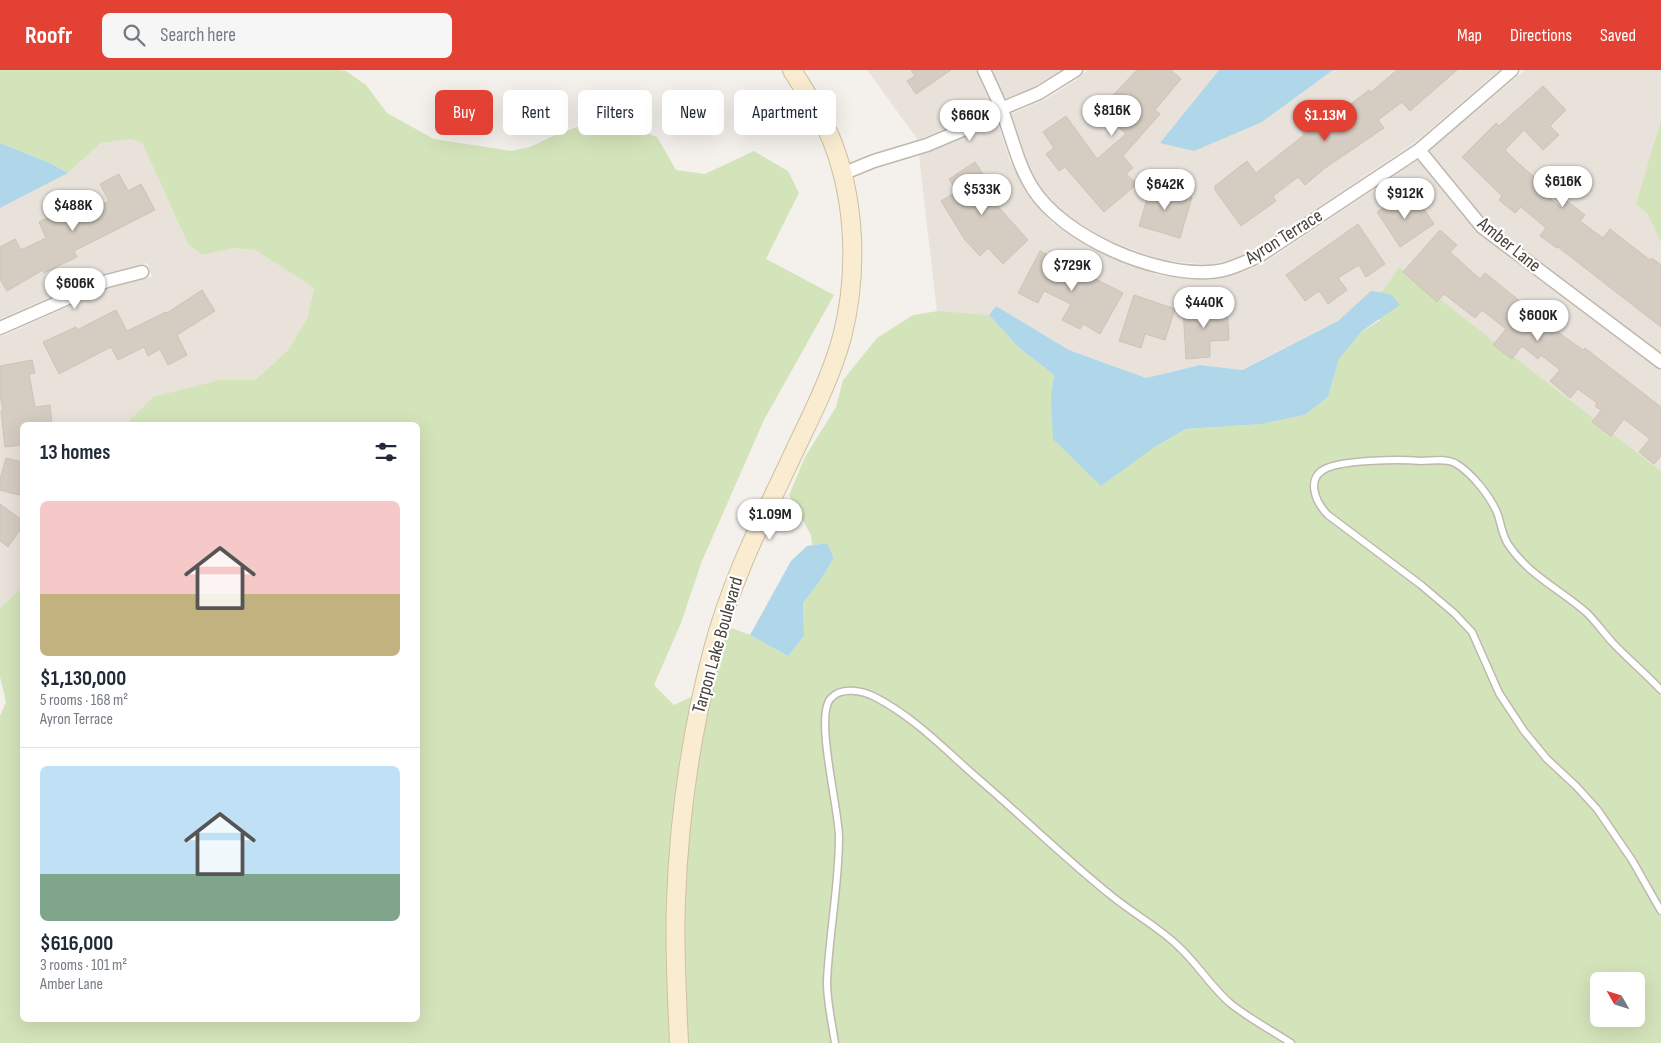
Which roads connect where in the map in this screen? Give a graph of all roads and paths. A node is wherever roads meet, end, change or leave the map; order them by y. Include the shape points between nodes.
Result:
1 (792, 70) edge
2 (984, 70) edge
3 (1076, 70) edge
4 (1512, 70) edge
5 (1001, 109) junction
6 (1419, 150) junction
7 (842, 174) junction
8 (142, 272) dead end
9 (0, 328) edge
10 (1661, 362) edge
11 (1661, 690) edge
12 (1661, 911) edge
13 (679, 1043) edge
14 (835, 1043) edge
15 (1291, 1043) edge

1 - 7 street, Tarpon Lake Boulevard via 832,141
2 - 5 street, Ayron Terrace
3 - 5 street via 1039,93
4 - 6 street, Ayron Terrace
5 - 6 street, Ayron Terrace via 1017,160 1033,190 1056,217 1101,245 1160,268 1209,272 1238,266 1259,256
5 - 7 street via 972,126 927,145
6 - 10 street, Amber Lane via 1482,227
7 - 13 street, Tarpon Lake Boulevard via 851,226 852,258 841,339 817,404 746,553 712,651 697,714 687,771 676,902
8 - 9 street via 107,281
11 - 12 lane via 1588,614 1547,584 1517,556 1506,542 1490,501 1467,472 1453,462 1400,459 1338,464 1318,475 1314,492 1320,508 1420,585 1472,632 1498,693 1547,759 1597,809 1632,860
14 - 15 lane via 827,981 839,836 824,711 831,698 848,691 874,696 913,722 1114,898 1176,944 1231,1004

